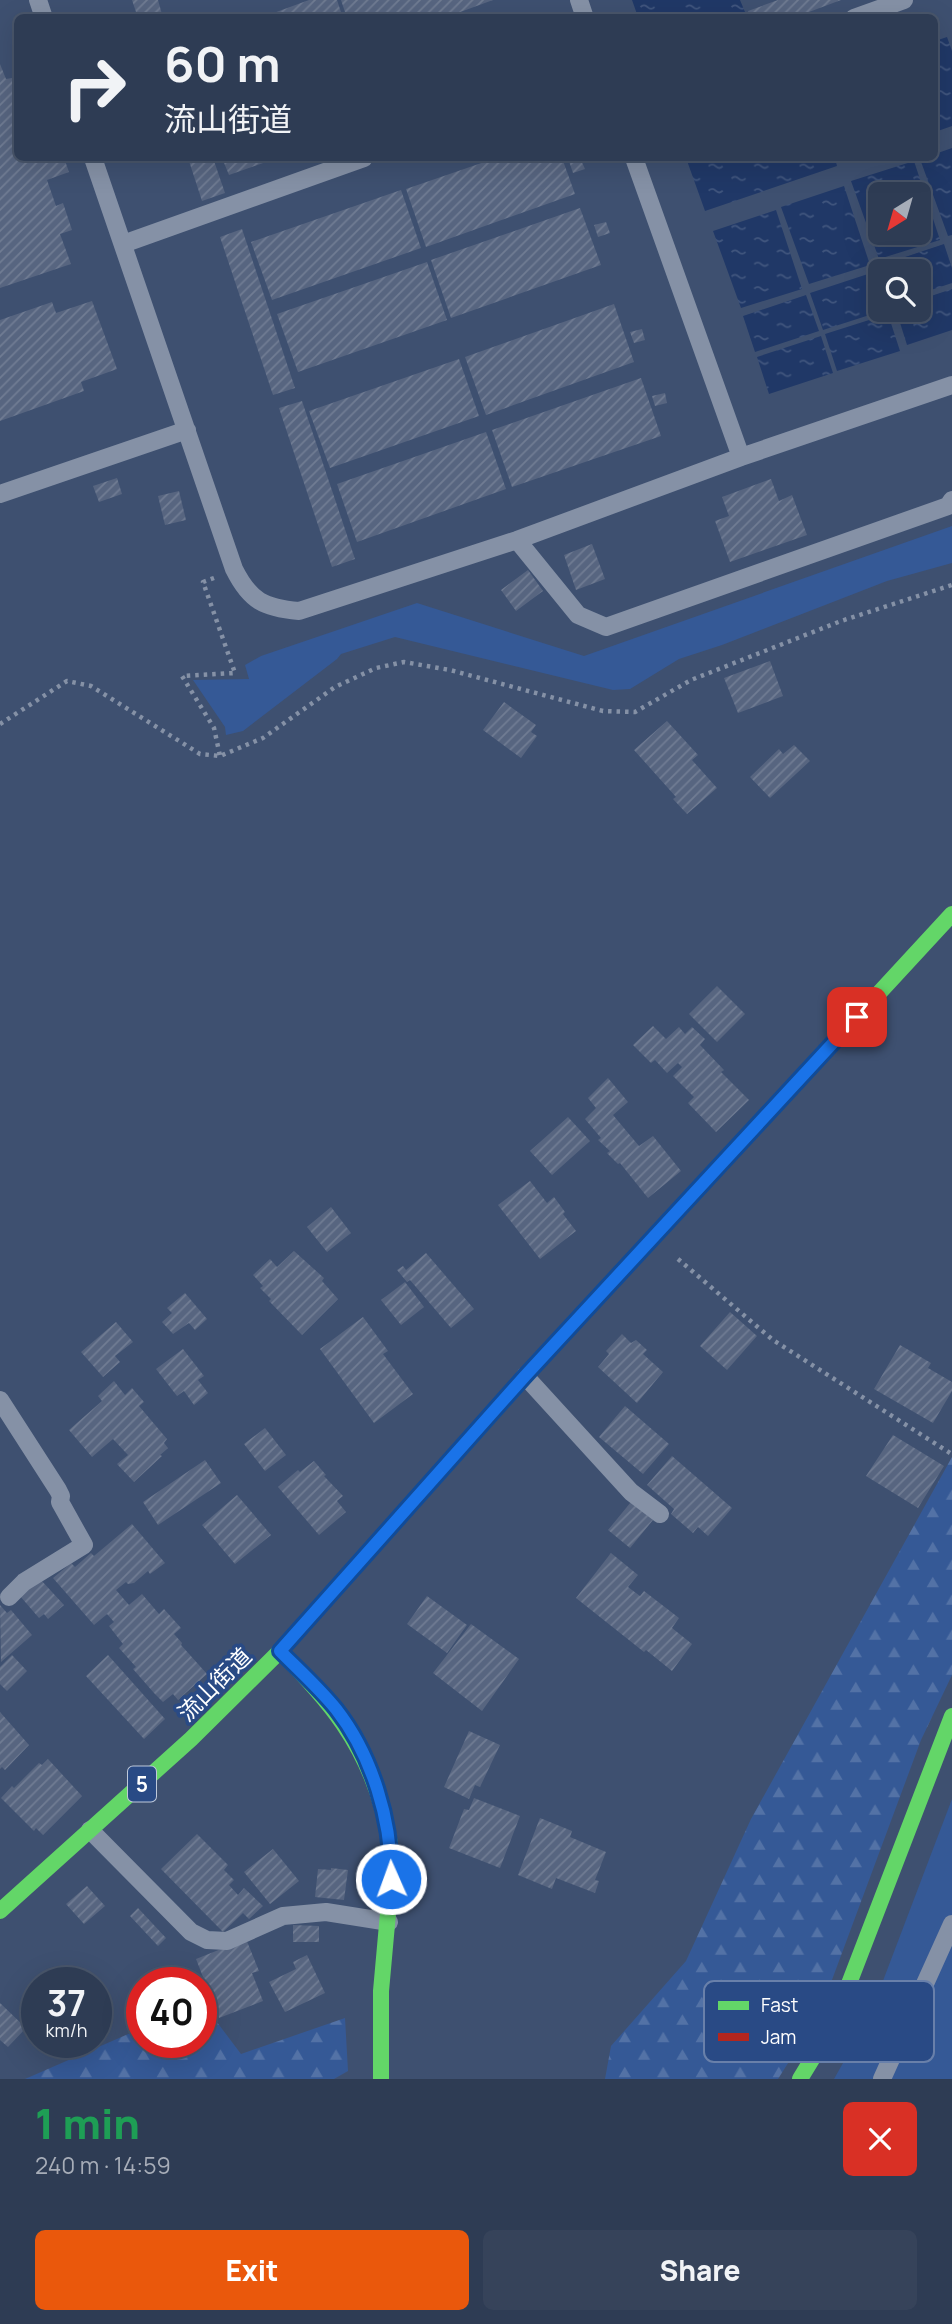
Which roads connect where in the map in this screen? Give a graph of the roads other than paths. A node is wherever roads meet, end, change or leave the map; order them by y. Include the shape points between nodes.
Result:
1 (904, 0) edge
2 (865, 14) edge
3 (94, 161) edge
4 (356, 161) edge
5 (635, 161) edge
6 (123, 244) junction
7 (952, 385) edge
8 (187, 430) junction
9 (741, 457) junction
10 (0, 494) edge
11 (952, 500) edge
12 (517, 540) junction
13 (952, 914) edge
14 (525, 1376) junction
15 (0, 1400) edge
16 (660, 1514) dead end
17 (9, 1597) dead end
18 (280, 1651) junction
19 (952, 1716) edge
20 (90, 1830) junction
21 (0, 1911) edge
22 (389, 1922) junction
23 (952, 1924) edge
24 (850, 1981) edge
25 (926, 1981) edge
26 (810, 2062) edge
27 (890, 2062) edge
28 (381, 2079) edge
29 (800, 2079) edge
30 (882, 2079) edge

1 - 2 lane
3 - 6 lane
4 - 6 lane
5 - 9 lane
6 - 8 lane
7 - 9 lane
8 - 10 lane
8 - 12 lane via 234,569 255,599 276,609 299,611
9 - 12 lane
11 - 12 lane via 948,506 606,626 578,615
13 - 14 main road, 流山街道 / 5
14 - 16 lane via 631,1492
14 - 18 main road, 流山街道 / 5
15 - 17 lane via 58,1490 84,1545
18 - 20 main road, 流山街道 / 5
18 - 22 main road via 320,1690 361,1748 381,1801 392,1853
19 - 24 main road
20 - 21 main road, 流山街道 / 5
20 - 22 lane via 191,1932 207,1940 227,1941 283,1916 326,1912
22 - 28 main road via 379,2026
23 - 25 lane
26 - 29 main road
27 - 30 lane

